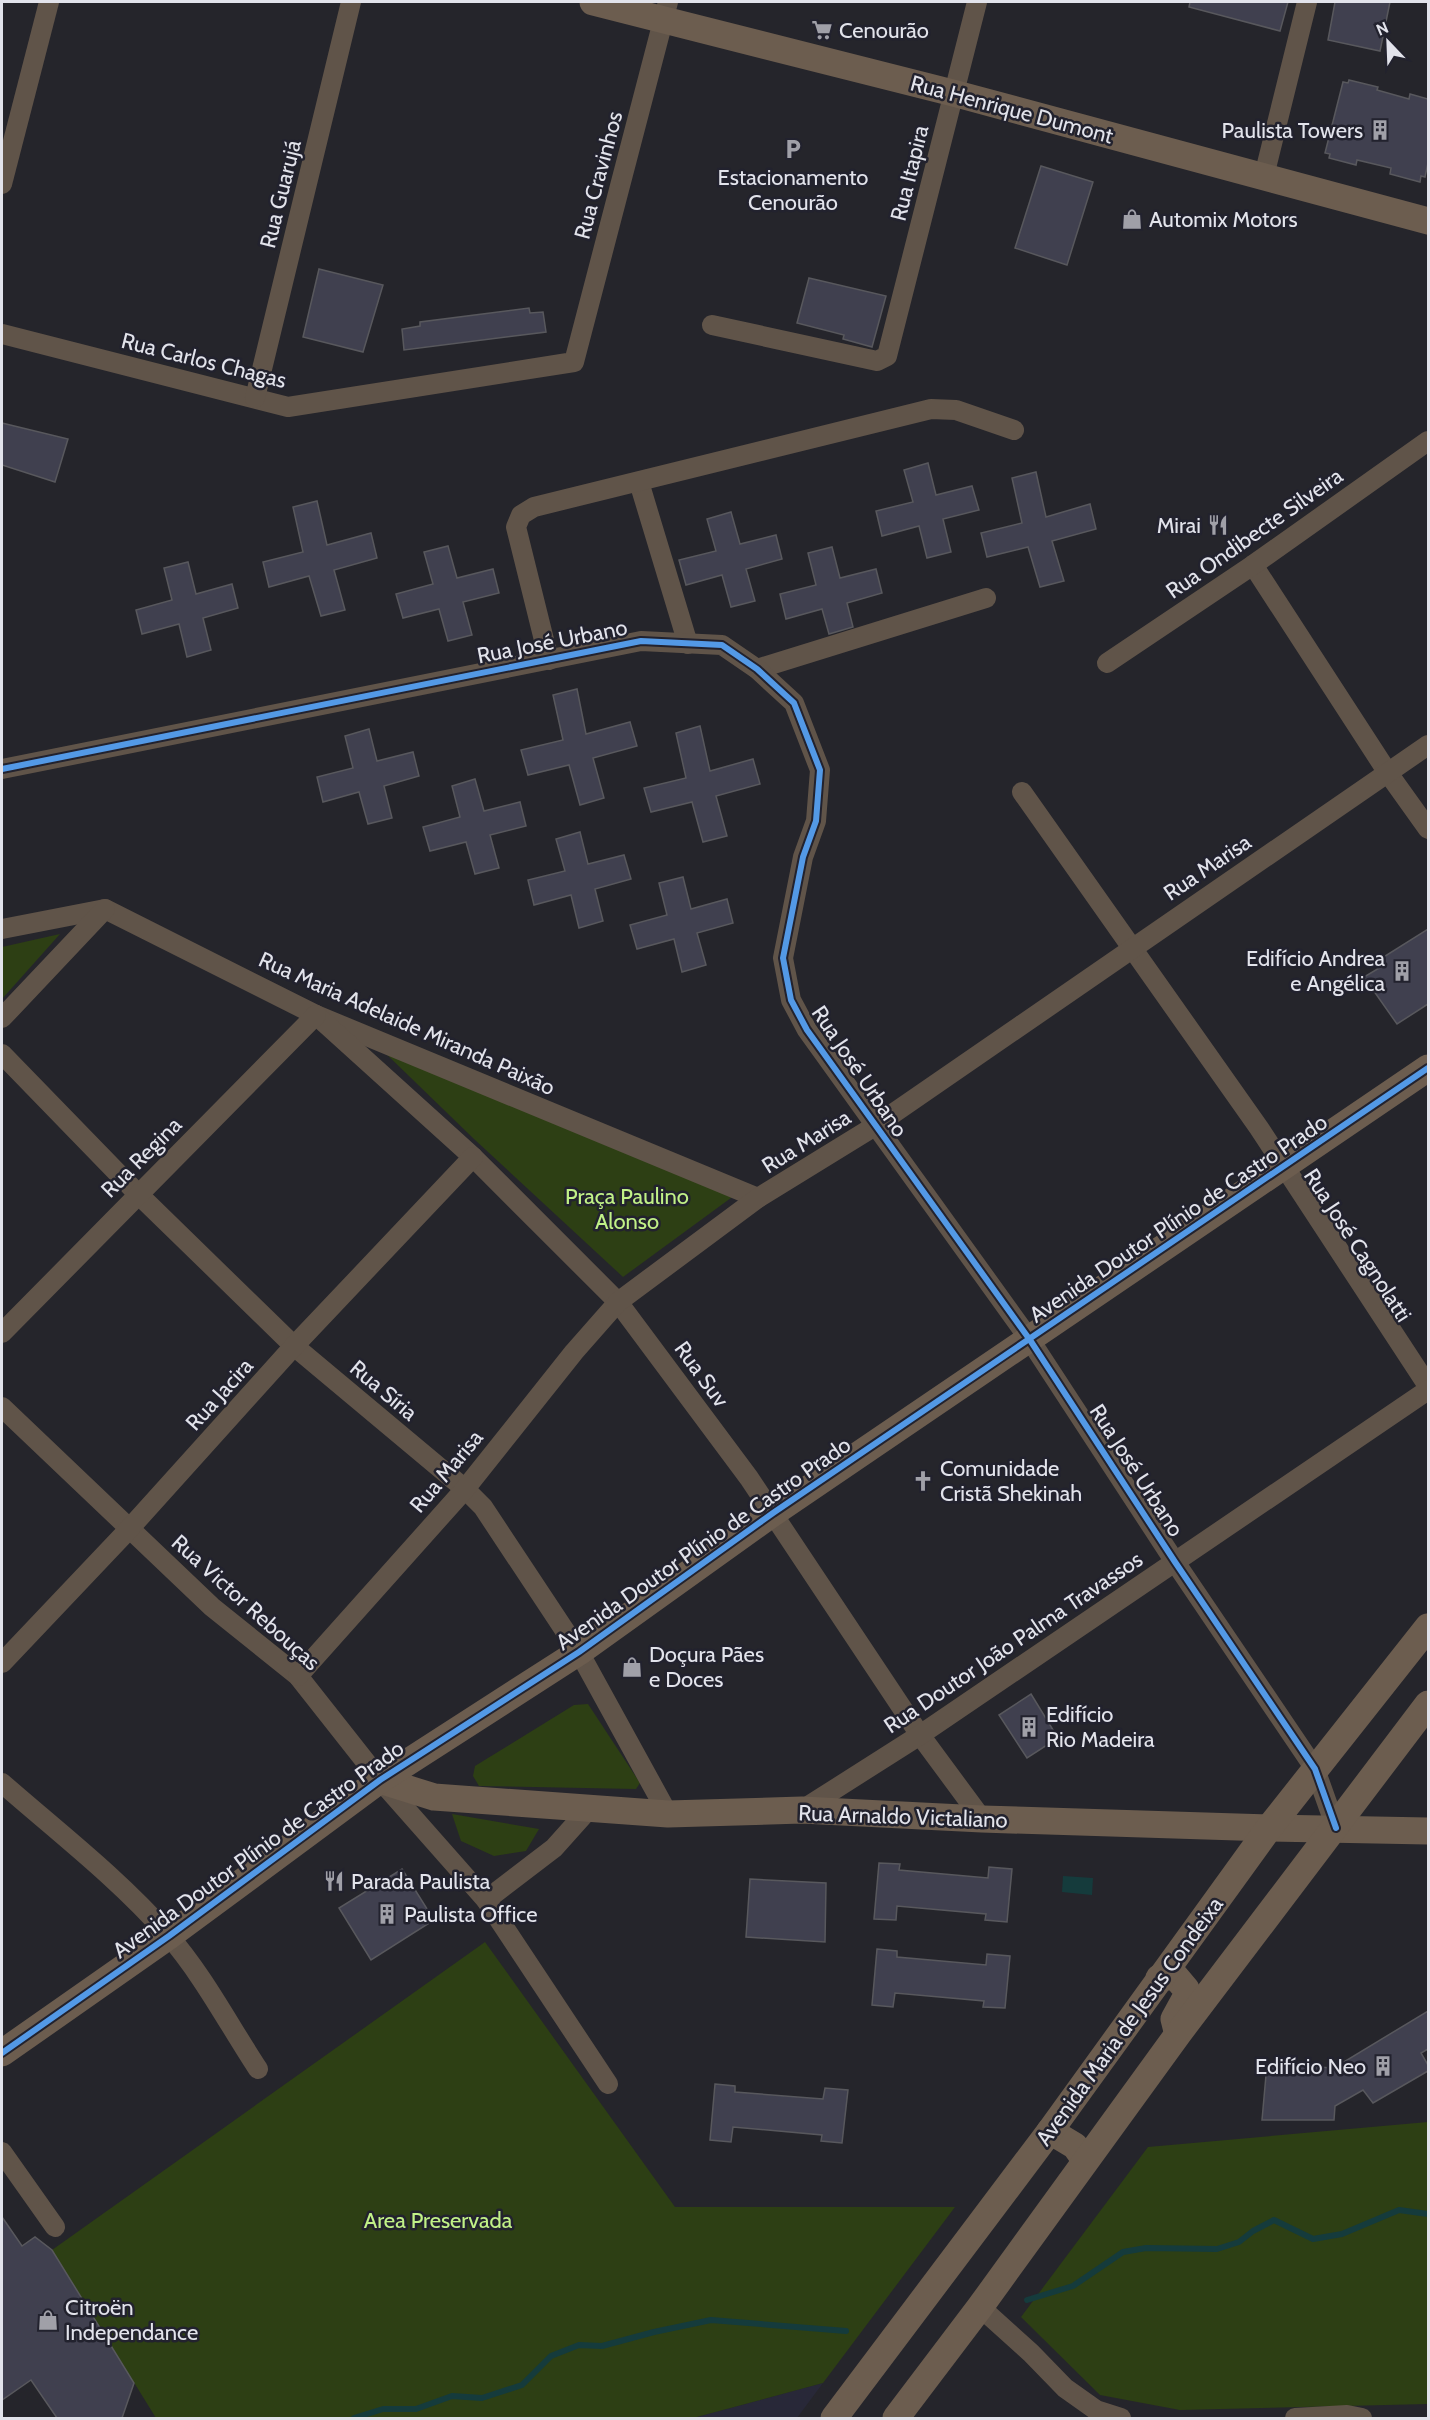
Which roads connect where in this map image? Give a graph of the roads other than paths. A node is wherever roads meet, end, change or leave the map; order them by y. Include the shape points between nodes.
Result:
1 (49, 2) edge
2 (351, 2) edge
3 (593, 2) edge
4 (977, 2) edge
5 (1307, 2) edge
6 (666, 10) edge
7 (953, 93) junction
8 (1264, 176) junction
9 (2, 184) edge
10 (1428, 221) edge
11 (712, 325) dead end
12 (2, 334) edge
13 (574, 362) joint
14 (255, 398) junction
15 (1014, 430) dead end
16 (1428, 441) edge
17 (639, 482) junction
18 (1253, 565) junction
19 (986, 598) dead end
20 (688, 644) junction
21 (549, 660) junction
22 (1107, 663) dead end
23 (757, 669) junction
24 (1428, 745) edge
25 (2, 769) edge
26 (1388, 773) junction
27 (1022, 792) dead end
28 (1428, 829) edge
29 (105, 909) junction
30 (2, 929) edge
31 (1131, 948) junction
32 (316, 1015) junction
33 (2, 1018) edge
34 (2, 1054) edge
35 (1428, 1068) edge
36 (875, 1126) junction
37 (473, 1157) junction
38 (1285, 1167) junction
39 (138, 1194) junction
40 (758, 1198) junction
41 (618, 1302) junction
42 (2, 1333) edge
43 (1030, 1340) junction
44 (294, 1346) junction
45 (1428, 1388) edge
46 (2, 1407) edge
47 (465, 1489) junction
48 (773, 1513) junction
49 (130, 1528) junction
50 (1175, 1562) junction
51 (1428, 1627) edge
52 (579, 1652) junction
53 (2, 1663) edge
54 (298, 1676) junction
55 (1428, 1704) edge
56 (920, 1735) junction
57 (1315, 1769) junction
58 (380, 1780) junction
59 (2, 1783) edge
60 (588, 1810) junction
61 (802, 1810) junction
62 (668, 1814) junction
63 (982, 1820) junction
64 (1269, 1828) junction
65 (1336, 1828) junction
66 (1428, 1831) edge
67 (486, 1900) junction
68 (169, 1936) junction
69 (1159, 1978) junction
70 (1178, 2034) junction
71 (2, 2053) edge
72 (258, 2069) dead end
73 (608, 2084) dead end
74 (1050, 2131) junction
75 (2, 2152) edge
76 (1085, 2160) junction
77 (55, 2227) dead end
78 (980, 2307) junction
79 (834, 2418) edge
80 (896, 2418) edge
81 (1121, 2418) edge
82 (1295, 2418) edge
83 (1362, 2418) edge

1 - 9 street
2 - 14 street, Rua Guarujá
3 - 6 street, Rua Henrique Dumont
4 - 7 street, Rua Itapira
5 - 8 street
6 - 7 street, Rua Henrique Dumont
6 - 13 street, Rua Cravinhos
7 - 8 street, Rua Henrique Dumont
7 - 11 street, Rua Itapira via 887,356 877,361
8 - 10 street, Rua Henrique Dumont
12 - 14 street, Rua Carlos Chagas
13 - 14 street, Rua Carlos Chagas via 288,407
15 - 17 street via 956,410 931,409
16 - 18 street, Rua Ondibecte Silveira
17 - 20 street
17 - 21 street via 534,507 521,515 516,526
18 - 22 street, Rua Ondibecte Silveira
18 - 26 street
19 - 23 street
20 - 21 street, Rua José Urbano via 640,641
20 - 23 street, Rua José Urbano via 722,645
21 - 25 street, Rua José Urbano
23 - 36 street, Rua José Urbano via 794,703 820,770 816,821 803,857 783,958 791,1000 807,1030
24 - 26 street, Rua Marisa
26 - 28 street
26 - 31 street, Rua Marisa
27 - 31 street, Rua José Cagnolatti
29 - 30 street
29 - 32 street, Rua Maria Adelaide Miranda Paixão
29 - 33 street
31 - 36 street, Rua Marisa
31 - 38 street, Rua José Cagnolatti
32 - 37 street, Rua Suv
32 - 39 street, Rua Regina
32 - 40 street, Rua Maria Adelaide Miranda Paixão
34 - 39 street, Rua Síria
35 - 38 street, Avenida Doutor Plínio de Castro Prado
36 - 40 street, Rua Marisa
36 - 43 street, Rua José Urbano
37 - 41 street, Rua Suv
37 - 44 street, Rua Jacira
38 - 43 street, Avenida Doutor Plínio de Castro Prado
38 - 45 street, Rua José Cagnolatti
39 - 42 street, Rua Regina
39 - 44 street, Rua Síria
40 - 41 street, Rua Marisa
41 - 47 street, Rua Marisa
41 - 48 street, Rua Suv
43 - 48 street, Avenida Doutor Plínio de Castro Prado
43 - 50 street, Rua José Urbano
44 - 47 street, Rua Síria
44 - 49 street, Rua Jacira
45 - 50 street, Rua Doutor João Palma Travassos
46 - 49 street, Rua Victor Rebouças
47 - 52 street, Rua Síria via 483,1507
47 - 54 street, Rua Marisa
48 - 52 street, Avenida Doutor Plínio de Castro Prado
48 - 56 street, Rua Suv
49 - 53 street, Rua Jacira
49 - 54 street, Rua Victor Rebouças via 212,1607
50 - 56 street, Rua Doutor João Palma Travassos
50 - 57 street, Rua José Urbano
51 - 57 street, Avenida Maria de Jesus Condeixa
52 - 58 street, Avenida Doutor Plínio de Castro Prado
52 - 62 street, Rua Síria
54 - 58 street, Rua Victor Rebouças
55 - 65 street, Avenida Maria de Jesus Condeixa
56 - 61 street, Rua Doutor João Palma Travassos
56 - 63 street, Rua Suv
57 - 64 street, Avenida Maria de Jesus Condeixa
57 - 65 street, Rua José Urbano
58 - 60 street, Rua Arnaldo Victaliano via 434,1797
58 - 67 street, Rua Victor Rebouças
58 - 68 street, Avenida Doutor Plínio de Castro Prado
59 - 68 street via 136,1900
60 - 62 street, Rua Arnaldo Victaliano
60 - 67 street via 554,1848
61 - 62 street, Rua Arnaldo Victaliano
61 - 63 street, Rua Arnaldo Victaliano
63 - 64 street, Rua Arnaldo Victaliano
64 - 65 street, Rua Arnaldo Victaliano
64 - 69 street, Avenida Maria de Jesus Condeixa
65 - 66 street, Rua Arnaldo Victaliano
65 - 70 street, Avenida Maria de Jesus Condeixa
67 - 73 street, Rua Victor Rebouças
68 - 71 street, Avenida Doutor Plínio de Castro Prado
68 - 72 street
69 - 70 street via 1175,1977 1186,1989 1174,2019
69 - 74 street, Avenida Maria de Jesus Condeixa
70 - 76 street, Avenida Maria de Jesus Condeixa
74 - 76 street via 1075,2146
74 - 79 street, Avenida Maria de Jesus Condeixa
75 - 77 street
76 - 78 street, Avenida Maria de Jesus Condeixa
78 - 80 street, Avenida Maria de Jesus Condeixa
78 - 81 street via 1065,2388 1096,2410
82 - 83 street

